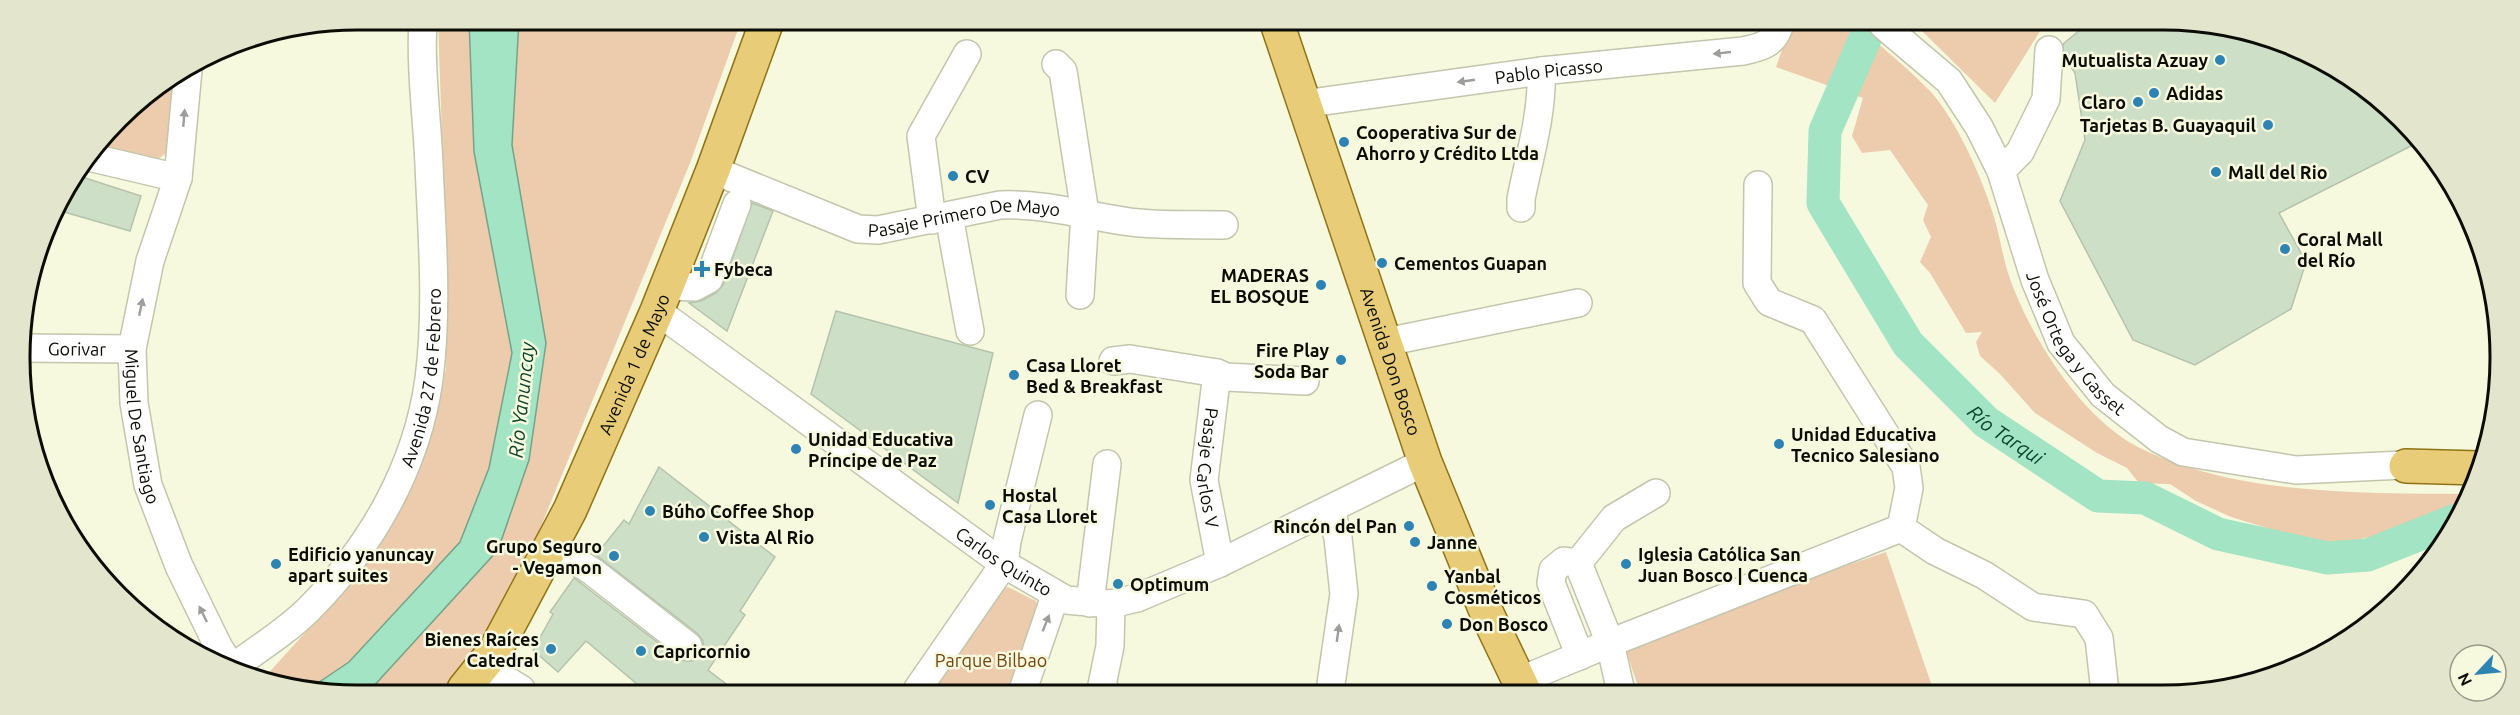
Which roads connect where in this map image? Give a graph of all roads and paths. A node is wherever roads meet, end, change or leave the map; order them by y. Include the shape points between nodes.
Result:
1 (423, 30) edge
2 (764, 30) edge
3 (1278, 30) edge
4 (1778, 30) edge
5 (1890, 30) edge
6 (2049, 50) dead end
7 (967, 54) dead end
8 (1056, 64) dead end
9 (1541, 71) junction
10 (187, 78) edge
11 (1304, 104) junction
12 (97, 159) edge
13 (713, 170) junction
14 (2001, 171) junction
15 (178, 177) junction
16 (1758, 185) dead end
17 (737, 204) dead end
18 (1521, 208) dead end
19 (1085, 213) junction
20 (940, 218) junction
21 (1224, 225) dead end
22 (1080, 295) dead end
23 (662, 299) junction
24 (1578, 303) dead end
25 (970, 331) dead end
26 (1386, 342) junction
27 (30, 348) edge
28 (132, 349) junction
29 (1113, 361) dead end
30 (1217, 373) junction
31 (1305, 381) dead end
32 (1038, 415) dead end
33 (2474, 459) edge
34 (1425, 462) junction
35 (1107, 464) dead end
36 (2406, 466) junction
37 (2471, 468) edge
38 (2470, 471) edge
39 (1656, 493) dead end
40 (1331, 509) junction
41 (1901, 528) junction
42 (551, 545) junction
43 (1220, 563) junction
44 (1578, 563) junction
45 (1004, 564) junction
46 (1055, 596) junction
47 (1100, 603) junction
48 (1610, 643) junction
49 (688, 646) dead end
50 (1580, 656) junction
51 (227, 657) edge
52 (253, 661) edge
53 (473, 677) edge
54 (503, 685) edge
55 (920, 685) edge
56 (1025, 685) edge
57 (1102, 685) edge
58 (1331, 685) edge
59 (1522, 685) edge
60 (1524, 685) edge
61 (1620, 685) edge
62 (2104, 685) edge

1 - 52 street, Avenida 27 de Febrero via 433,312 429,378 413,450 362,547 308,610
2 - 13 main road, Avenida 1 de Mayo
3 - 11 main road, Avenida Don Bosco
4 -> 9 street, Pablo Picasso via 1764,47 1743,51
5 - 14 street, José Ortega y Gasset via 1948,81
6 - 14 street via 2046,99 2020,152
7 - 20 street via 921,136
8 - 19 street via 1063,71
9 -> 11 street, Pablo Picasso
9 - 18 street via 1535,133
15 -> 10 street, Miguel De Santiago
11 - 26 main road, Avenida Don Bosco
12 - 15 street
13 - 20 street, Pasaje Primero De Mayo via 858,229 878,230
13 - 23 main road, Avenida 1 de Mayo
14 - 36 street, José Ortega y Gasset via 2061,343 2103,395 2159,439 2183,452 2296,470
28 -> 15 street, Miguel De Santiago via 150,261
16 - 41 street via 1757,283 1769,302 1813,320 1906,467 1909,488
17 - 23 street via 709,279
19 - 20 street, Pasaje Primero De Mayo via 1014,204
19 - 21 street, Pasaje Primero De Mayo via 1132,222
19 - 22 street
20 - 25 street
23 - 42 main road, Avenida 1 de Mayo
23 - 45 street, Carlos Quinto
24 - 26 street
26 - 34 main road, Avenida Don Bosco
27 - 28 street, Gorivar
51 -> 28 street, Miguel De Santiago via 180,566 148,485 134,403
29 - 30 street
30 - 31 street via 1226,377
30 - 43 street, Pasaje Carlos V via 1204,480
32 - 45 street
33 - 36 street, José Ortega y Gasset
34 - 40 street, Carlos Quinto
34 - 59 main road, Avenida Don Bosco via 1488,616
35 - 47 street
36 - 37 main road
36 - 38 street, José Ortega y Gasset
39 - 44 street via 1614,518
40 - 43 street, Carlos Quinto
58 -> 40 street via 1344,594
41 - 48 street
41 - 62 street via 2034,607 2084,614 2099,638
42 - 49 street via 593,572
42 - 53 main road, Avenida 1 de Mayo via 496,649
43 - 47 street, Carlos Quinto via 1137,598
44 - 48 street
44 - 50 street via 1564,561 1553,570 1551,583
45 - 46 street, Carlos Quinto
45 - 55 street
46 - 47 street, Carlos Quinto
56 -> 46 street
47 - 57 street via 1110,646
48 - 50 street
48 - 61 street
50 - 60 street
53 - 54 street

